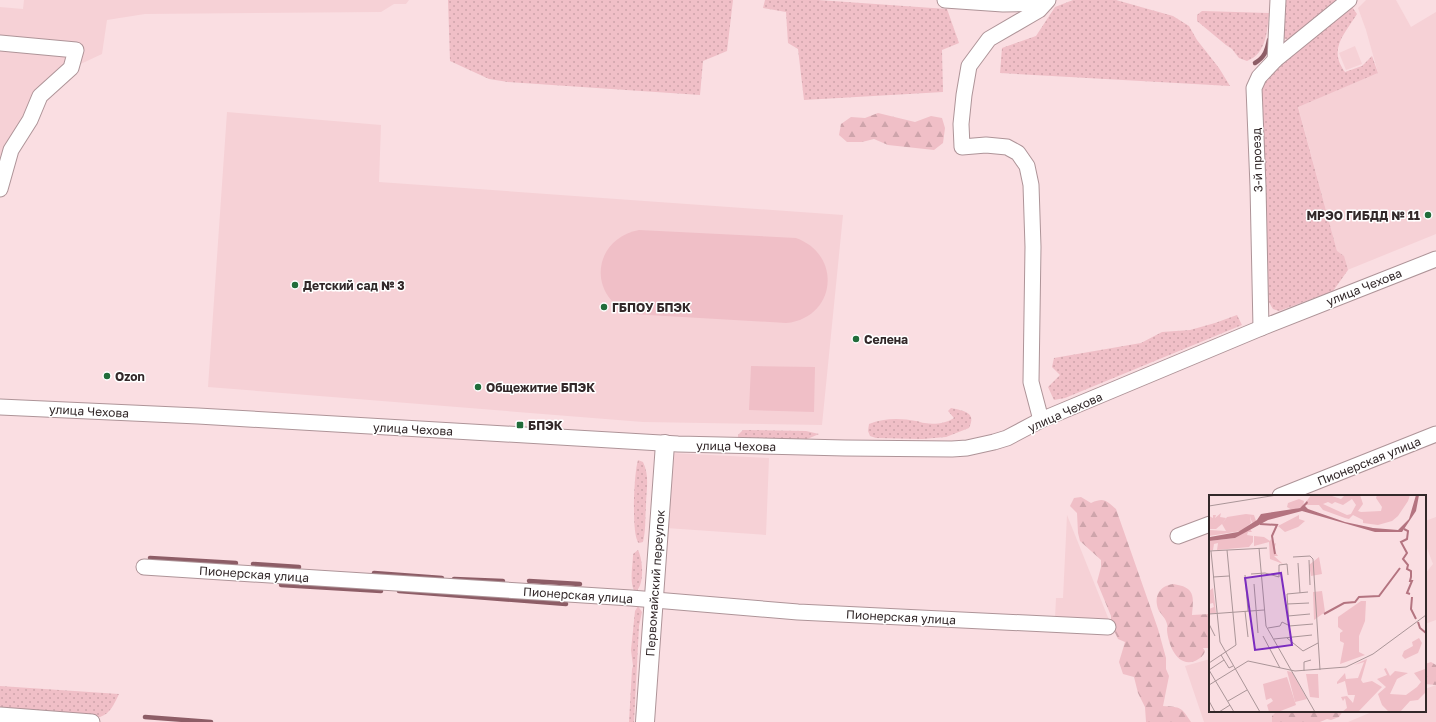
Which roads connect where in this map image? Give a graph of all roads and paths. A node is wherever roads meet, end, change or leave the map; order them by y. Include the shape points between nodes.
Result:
1 (945, 0) edge
2 (1278, 0) edge
3 (1349, 0) edge
4 (1046, 2) edge
5 (0, 42) edge
6 (1275, 60) junction
7 (0, 189) edge
8 (1436, 259) edge
9 (1261, 328) junction
10 (0, 407) edge
11 (1041, 420) junction
12 (1436, 434) edge
13 (664, 444) junction
14 (1283, 495) edge
15 (1209, 524) edge
16 (1178, 536) dead end
17 (144, 567) dead end
18 (654, 601) junction
19 (1108, 627) dead end
20 (0, 716) edge
21 (92, 722) edge
22 (645, 722) edge

1 - 4 street via 1003,4
2 - 6 street
3 - 6 street, 3-й проезд
4 - 11 street via 1039,10 990,39 970,66 961,124 962,147 1007,147 1018,153 1027,166 1031,185 1033,247 1031,382
5 - 7 street via 76,50 71,68 40,96 30,120 10,150
6 - 9 street, 3-й проезд via 1259,76 1254,88
8 - 9 street, улица Чехова
9 - 11 street, улица Чехова
10 - 13 street, улица Чехова
11 - 13 street, улица Чехова via 1019,433 994,442 952,449
12 - 14 street, Пионерская улица
13 - 18 street, Первомайский переулок
15 - 16 street
17 - 18 street, Пионерская улица
18 - 19 street, Пионерская улица via 798,612
18 - 22 street, Первомайский переулок
20 - 21 street

